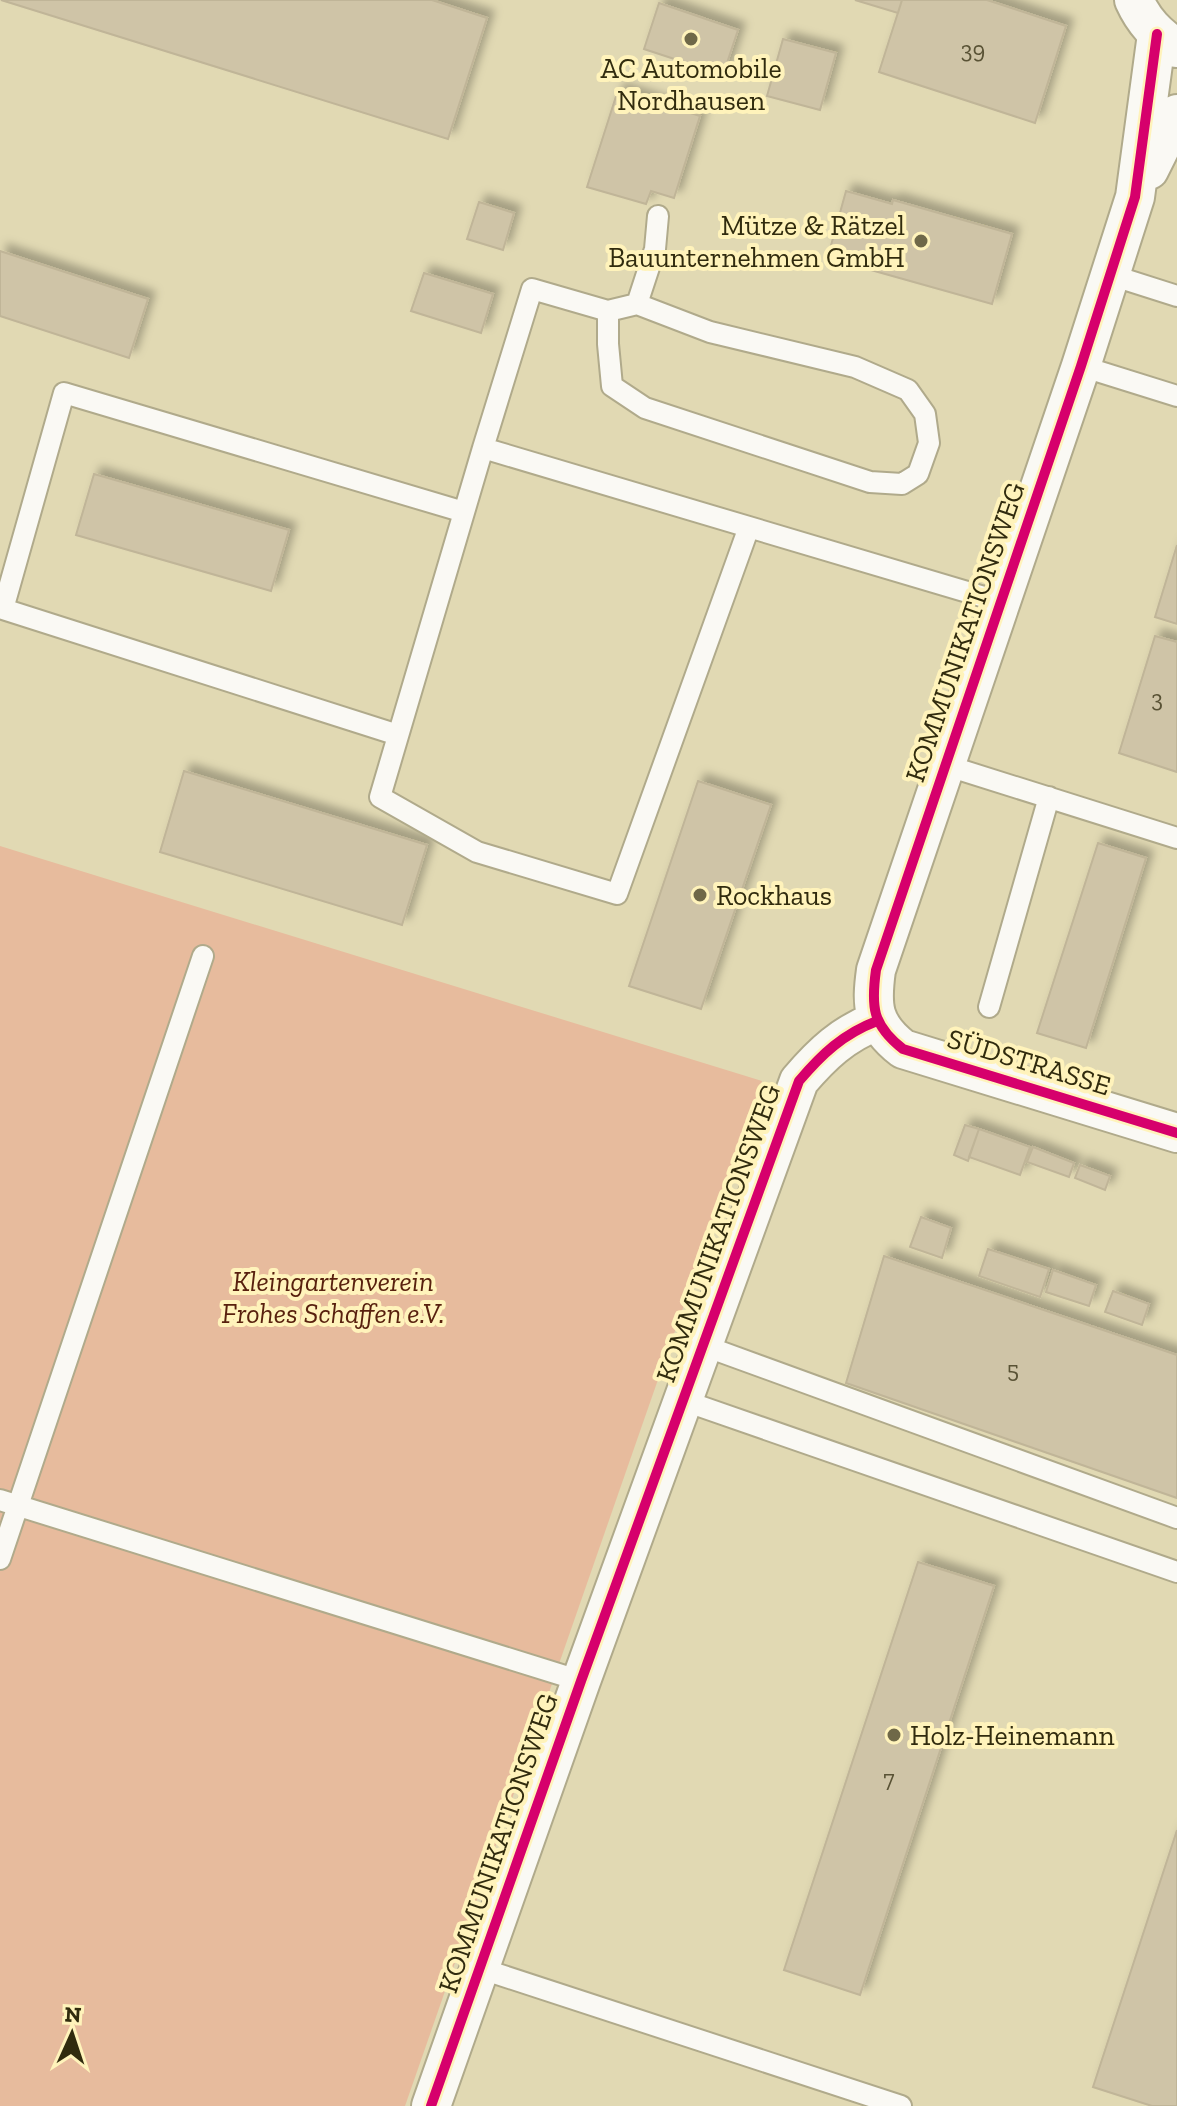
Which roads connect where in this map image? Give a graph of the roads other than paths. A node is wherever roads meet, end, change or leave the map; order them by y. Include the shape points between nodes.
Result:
1 (1134, 0) edge
2 (1167, 41) edge
3 (1177, 114) edge
4 (1135, 197) junction
5 (658, 216) dead end
6 (1111, 275) junction
7 (1177, 296) edge
8 (637, 304) junction
9 (608, 311) junction
10 (1081, 366) junction
11 (1177, 396) edge
12 (483, 448) junction
13 (464, 512) junction
14 (749, 527) junction
15 (1001, 602) junction
16 (398, 735) junction
17 (945, 765) junction
18 (1049, 797) junction
19 (1177, 838) edge
20 (203, 956) dead end
21 (989, 1007) dead end
22 (877, 1021) junction
23 (1177, 1133) edge
24 (702, 1345) junction
25 (682, 1400) junction
26 (9, 1503) edge
27 (1177, 1518) edge
28 (0, 1559) edge
29 (1177, 1572) edge
30 (581, 1681) junction
31 (479, 1968) junction
32 (431, 2106) edge
33 (901, 2106) edge

1 - 2 street via 1142,17
2 - 4 street, KOMMUNIKATIONSWEG
3 - 4 street, KOMMUNIKATIONSWEG
4 - 6 street, KOMMUNIKATIONSWEG
5 - 8 lane via 655,249
6 - 7 lane
6 - 10 street, KOMMUNIKATIONSWEG
8 - 9 lane
8 - 9 lane via 710,332 855,367 908,390 925,414 929,443 918,474 902,484 870,482 645,408 612,386
9 - 12 lane via 532,289
10 - 11 lane
10 - 15 street, KOMMUNIKATIONSWEG
12 - 13 lane
12 - 14 lane
13 - 16 lane
13 - 16 lane via 64,393 3,609
14 - 15 lane
14 - 16 lane via 617,894 477,852 380,797
15 - 17 street, KOMMUNIKATIONSWEG
17 - 18 lane
17 - 22 street, KOMMUNIKATIONSWEG via 876,970 872,998
18 - 19 lane
18 - 21 lane
20 - 26 lane
22 - 23 street, SÜDSTRASSE via 903,1049
22 - 24 street, KOMMUNIKATIONSWEG via 824,1052 799,1081
24 - 25 street, KOMMUNIKATIONSWEG
24 - 27 lane
25 - 29 lane
25 - 30 street, KOMMUNIKATIONSWEG
26 - 28 lane
26 - 30 lane
30 - 31 street, KOMMUNIKATIONSWEG
31 - 32 street, KOMMUNIKATIONSWEG
31 - 33 lane

